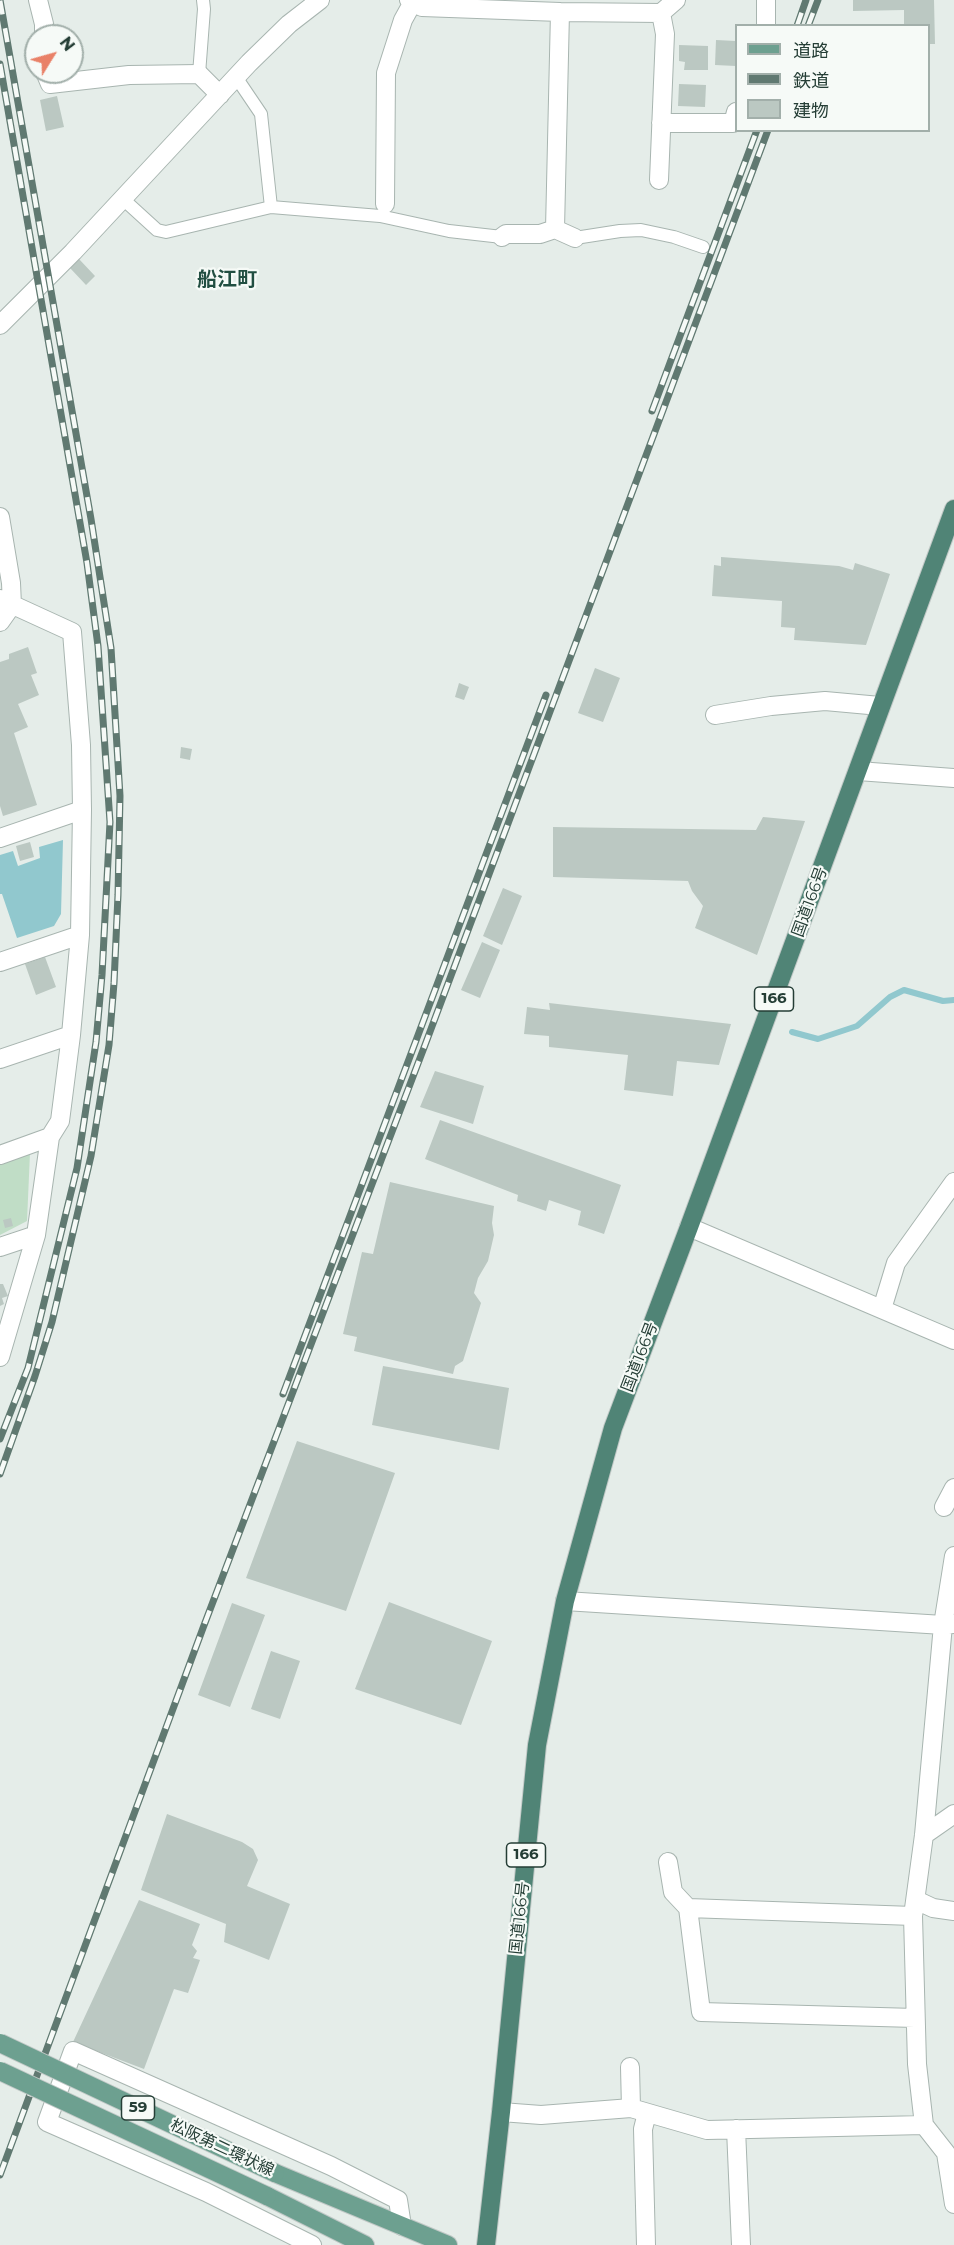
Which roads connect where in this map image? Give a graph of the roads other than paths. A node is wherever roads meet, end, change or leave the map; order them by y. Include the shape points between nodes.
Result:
1 (38, 0) edge
2 (203, 0) edge
3 (320, 0) edge
4 (676, 0) edge
5 (766, 0) edge
6 (411, 1) edge
7 (560, 12) junction
8 (661, 13) junction
9 (44, 24) edge
10 (766, 24) edge
11 (199, 74) junction
12 (236, 77) junction
13 (84, 80) edge
14 (220, 95) junction
15 (735, 115) edge
16 (661, 123) junction
17 (659, 180) dead end
18 (123, 199) junction
19 (385, 204) dead end
20 (271, 207) junction
21 (555, 229) junction
22 (502, 237) joint
23 (575, 238) joint
24 (703, 246) dead end
25 (0, 325) edge
26 (954, 509) edge
27 (0, 517) edge
28 (6, 602) edge
29 (0, 622) edge
30 (880, 706) junction
31 (715, 715) dead end
32 (858, 771) junction
33 (954, 778) edge
34 (82, 810) junction
35 (0, 838) edge
36 (80, 935) junction
37 (0, 962) edge
38 (71, 1035) junction
39 (0, 1059) edge
40 (50, 1137) junction
41 (0, 1155) edge
42 (954, 1182) edge
43 (689, 1227) junction
44 (36, 1234) junction
45 (0, 1247) edge
46 (882, 1309) junction
47 (954, 1340) edge
48 (2, 1348) edge
49 (954, 1488) edge
50 (944, 1507) dead end
51 (954, 1556) edge
52 (565, 1601) junction
53 (949, 1625) edge
54 (954, 1814) edge
55 (924, 1835) junction
56 (668, 1862) dead end
57 (688, 1908) junction
58 (914, 1908) junction
59 (954, 1911) edge
60 (915, 2018) junction
61 (0, 2043) edge
62 (630, 2067) dead end
63 (0, 2071) edge
64 (639, 2110) junction
65 (501, 2112) junction
66 (924, 2125) junction
67 (736, 2129) junction
68 (950, 2147) edge
69 (954, 2204) edge
70 (402, 2226) junction
71 (312, 2245) edge
72 (365, 2245) edge
73 (448, 2245) edge
74 (486, 2245) edge
75 (646, 2245) edge
76 (741, 2245) edge

1 - 9 street
2 - 11 lane
3 - 12 street via 289,24
4 - 8 street
5 - 10 street
6 - 7 street via 423,7
6 - 19 street via 386,73
7 - 8 street
7 - 21 street
8 - 16 street via 665,34
11 - 13 street
11 - 14 street
12 - 14 street
12 - 20 lane via 261,114
14 - 18 street
15 - 16 street via 732,123
16 - 17 street
18 - 20 lane via 157,230 166,232
18 - 25 street
20 - 22 lane via 380,216 449,231
21 - 22 street
21 - 23 street
23 - 24 lane via 641,230
26 - 30 highway, 国道166号 / 166
27 - 28 street via 11,583
28 - 29 street
28 - 34 street via 72,632
30 - 31 street via 825,701
30 - 32 highway, 国道166号 / 166
32 - 33 street
32 - 43 highway, 国道166号 / 166
34 - 35 street
34 - 36 street
36 - 37 street
36 - 38 street
38 - 39 street
38 - 40 street via 60,1122
40 - 41 street
40 - 44 street
42 - 46 street via 896,1263
43 - 46 street
43 - 52 highway, 国道166号 / 166 via 613,1428
44 - 45 street
44 - 48 street
46 - 47 street
49 - 50 street
51 - 53 street
52 - 53 street
52 - 65 highway, 国道166号 / 166 via 537,1745
53 - 55 street
54 - 55 street
55 - 58 street
56 - 57 street via 673,1892
57 - 58 street
57 - 60 street via 700,2012
58 - 59 street
58 - 60 street
60 - 66 street
61 - 70 main road, 松阪第二環状線 / 59, bridge via 275,2173
62 - 64 street
63 - 72 main road, 松阪第二環状線 / 59, bridge
64 - 65 street via 541,2115
64 - 67 street via 706,2130
64 - 75 street via 643,2129
65 - 74 highway, 国道166号 / 166
66 - 67 street
66 - 68 street
67 - 76 street
68 - 69 street
70 - 71 street via 398,2200 73,2051 47,2122 206,2192
70 - 73 main road, 松阪第二環状線 / 59

